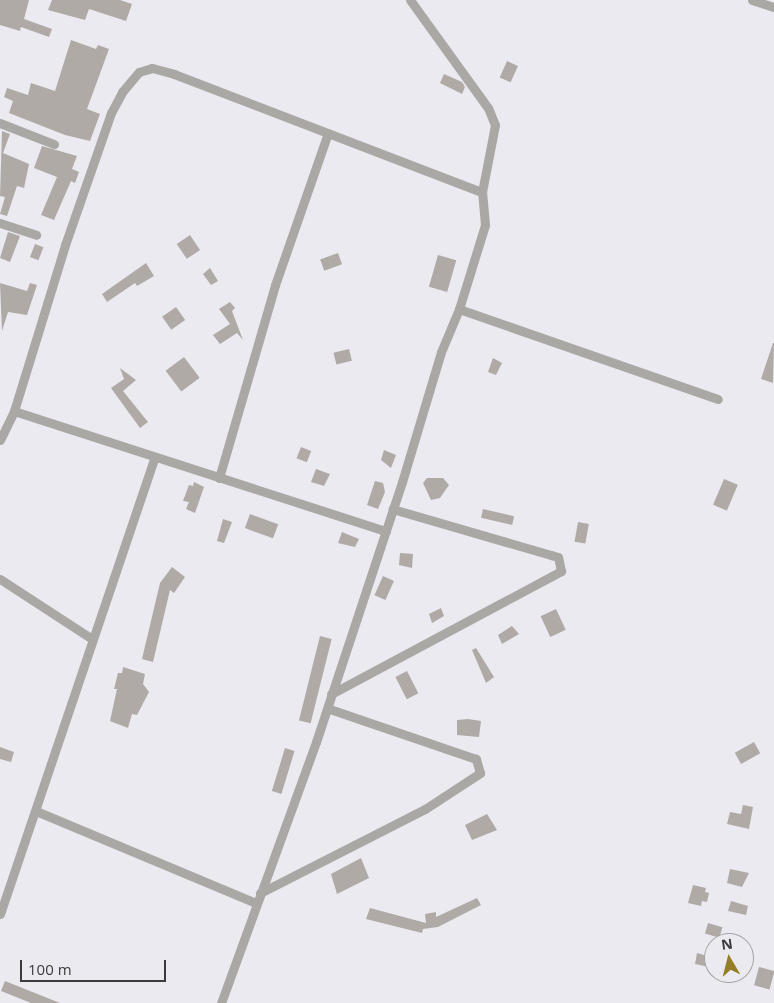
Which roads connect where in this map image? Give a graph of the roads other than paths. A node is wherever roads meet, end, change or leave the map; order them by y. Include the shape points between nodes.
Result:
1 (410, 0) edge
2 (752, 0) edge
3 (774, 7) edge
4 (0, 123) edge
5 (328, 133) junction
6 (54, 144) dead end
7 (482, 192) junction
8 (0, 222) edge
9 (36, 235) dead end
10 (459, 309) junction
11 (718, 399) dead end
12 (14, 411) junction
13 (0, 440) edge
14 (154, 458) junction
15 (219, 478) junction
16 (393, 509) junction
17 (386, 531) junction
18 (0, 579) edge
19 (92, 639) junction
20 (331, 694) junction
21 (327, 708) junction
22 (36, 811) junction
23 (260, 893) junction
24 (256, 903) junction
25 (0, 914) edge
26 (222, 1003) edge

1 - 7 street via 488,108 495,125
2 - 3 street
4 - 6 street
5 - 7 street
5 - 12 street via 174,74 147,68 132,78 111,113 65,245
5 - 15 street via 275,285
7 - 10 street via 485,225
8 - 9 street
10 - 11 street
10 - 16 street via 441,352
12 - 13 street
12 - 14 street
14 - 15 street
14 - 19 street
15 - 17 street
16 - 17 street
16 - 20 street via 551,554 558,558 561,571
17 - 20 street
18 - 19 street
19 - 22 street
20 - 21 street
21 - 23 street
21 - 23 street via 476,759 480,773 425,809
22 - 24 street
22 - 25 street
23 - 24 street
24 - 26 street

